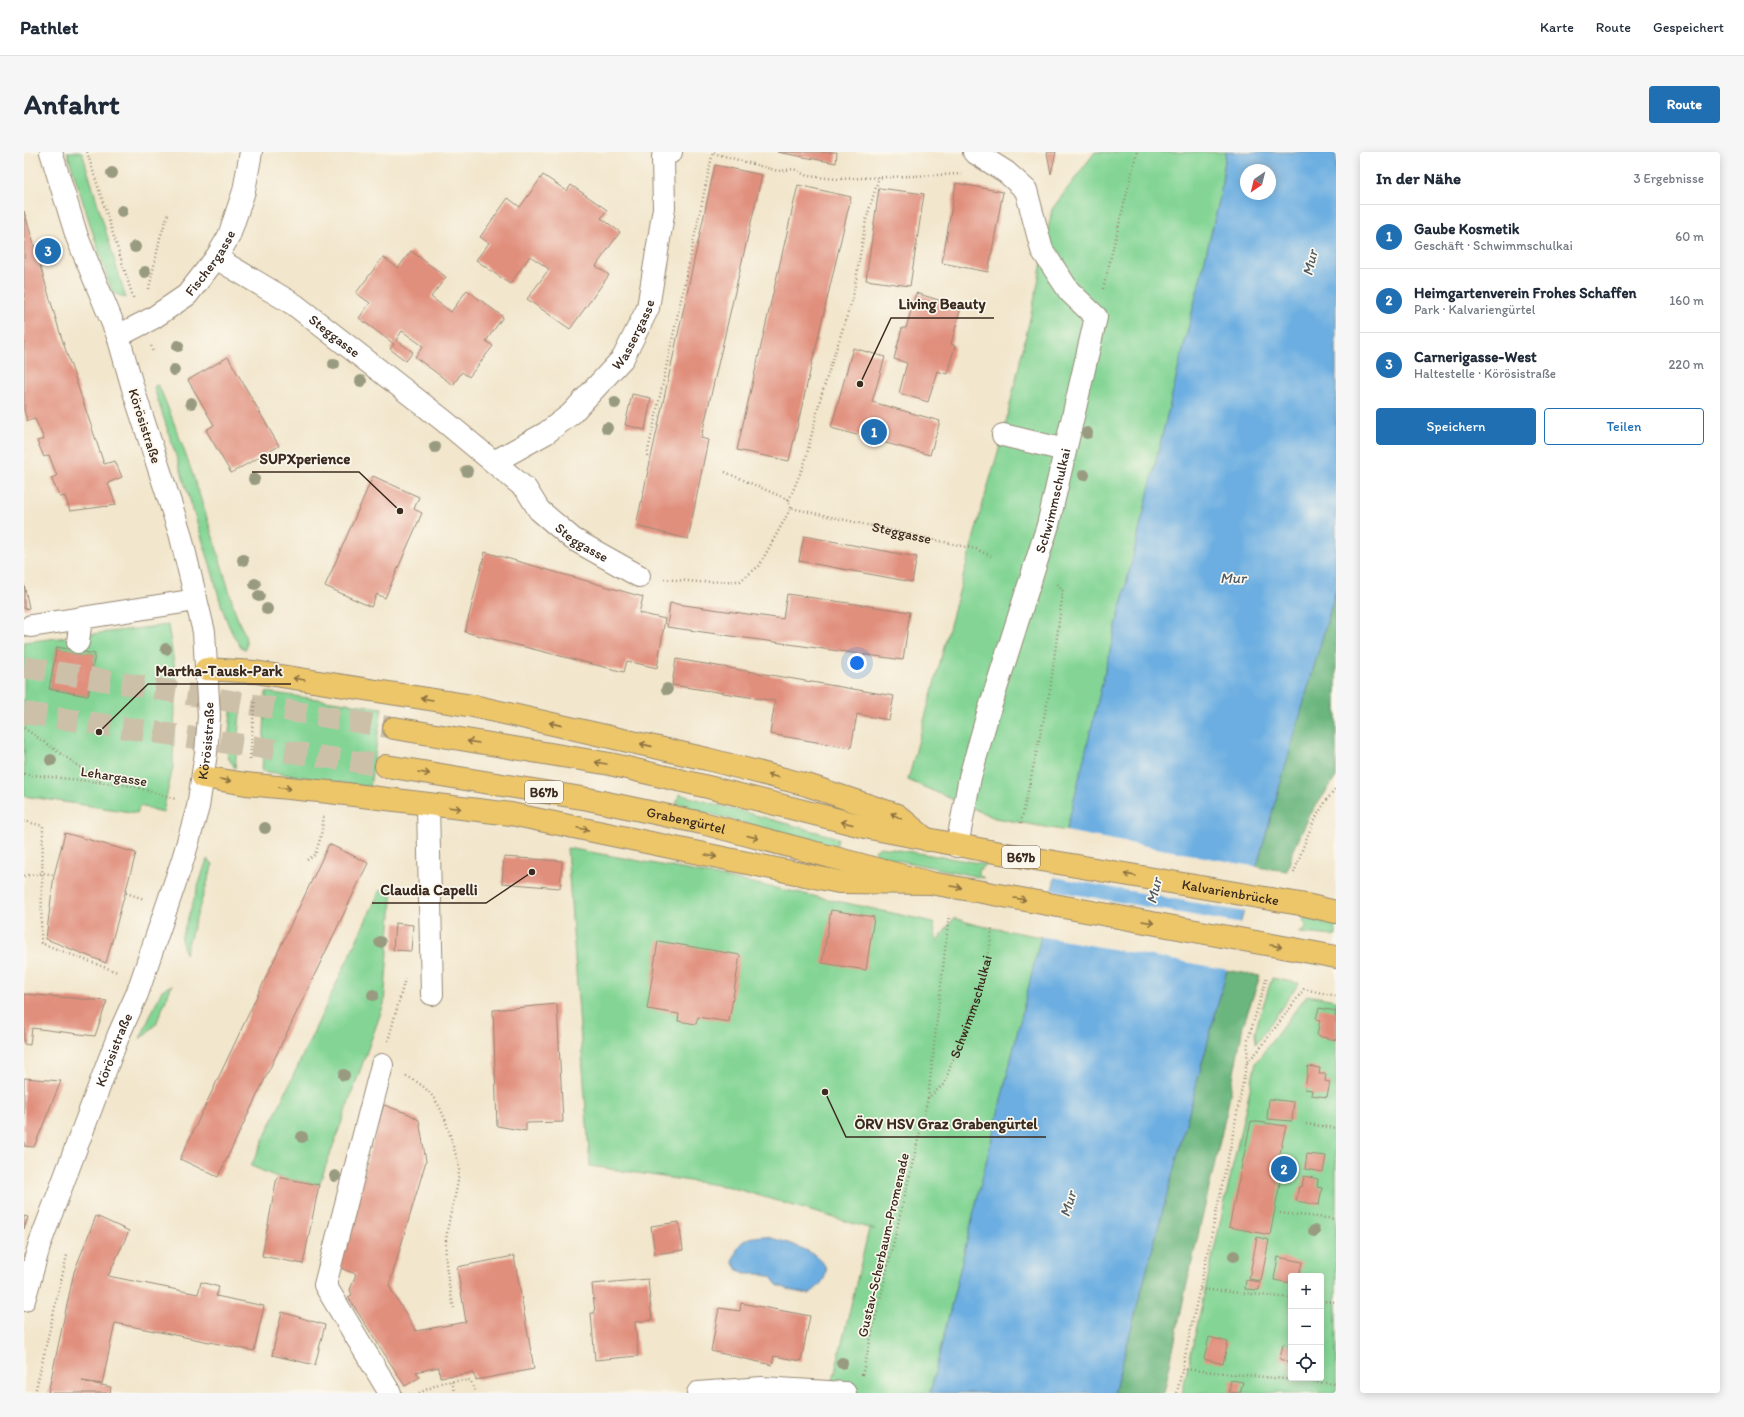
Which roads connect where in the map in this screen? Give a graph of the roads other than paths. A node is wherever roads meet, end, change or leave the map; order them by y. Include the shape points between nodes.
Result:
1 (51, 152) edge
2 (250, 152) edge
3 (671, 152) edge
4 (974, 152) edge
5 (216, 258) junction
6 (118, 336) junction
7 (1003, 435) dead end
8 (1065, 450) junction
9 (494, 462) junction
10 (639, 576) road end
11 (196, 600) junction
12 (81, 618) junction
13 (31, 626) dead end
14 (78, 642) dead end
15 (206, 669) junction
16 (394, 728) tunnel mouth
17 (386, 766) tunnel mouth
18 (203, 777) junction
19 (428, 804) junction
20 (926, 840) junction
21 (957, 846) junction
22 (930, 883) junction
23 (1336, 912) edge
24 (1336, 957) edge
25 (432, 994) dead end
26 (382, 1065) road end
27 (24, 1300) edge
28 (390, 1393) edge
29 (698, 1393) edge
30 (845, 1393) edge

1 - 6 street, Körösistraße via 76,237
2 - 5 street, Fischergasse via 244,191 229,236
3 - 9 street, Wassergasse via 663,157 664,208 648,308 623,358 571,414 546,433
4 - 8 street, Schwimmschulkai via 1006,172 1026,190 1042,250 1069,291 1096,317
5 - 6 street, Fischergasse via 187,295 148,322
5 - 9 street, Steggasse via 295,305
6 - 11 street, Körösistraße via 180,533
7 - 8 street
8 - 21 street, Schwimmschulkai via 1048,525 970,777
9 - 10 street, Steggasse via 526,489 540,510 573,539
11 - 12 street
11 - 15 street, Körösistraße via 204,632
12 - 13 street
12 - 14 street
15 - 18 street, Körösistraße via 209,716
20 -> 15 main road via 896,815 807,785 707,759 473,706 255,672
20 -> 16 main road, B67b via 610,764
17 -> 22 main road, Grabengürtel / B67b via 588,799 702,823
18 -> 19 main road
18 - 27 street, Körösistraße via 198,807 183,859 137,994 119,1034 40,1243
19 -> 22 main road via 511,814 839,882
19 - 25 street
20 - 21 main road, B67b
23 -> 21 main road, Kalvarienbrücke / B67b, bridge
22 -> 24 main road, Grabengürtel / B67b, bridge
26 - 28 street via 325,1285
29 - 30 street via 762,1388

